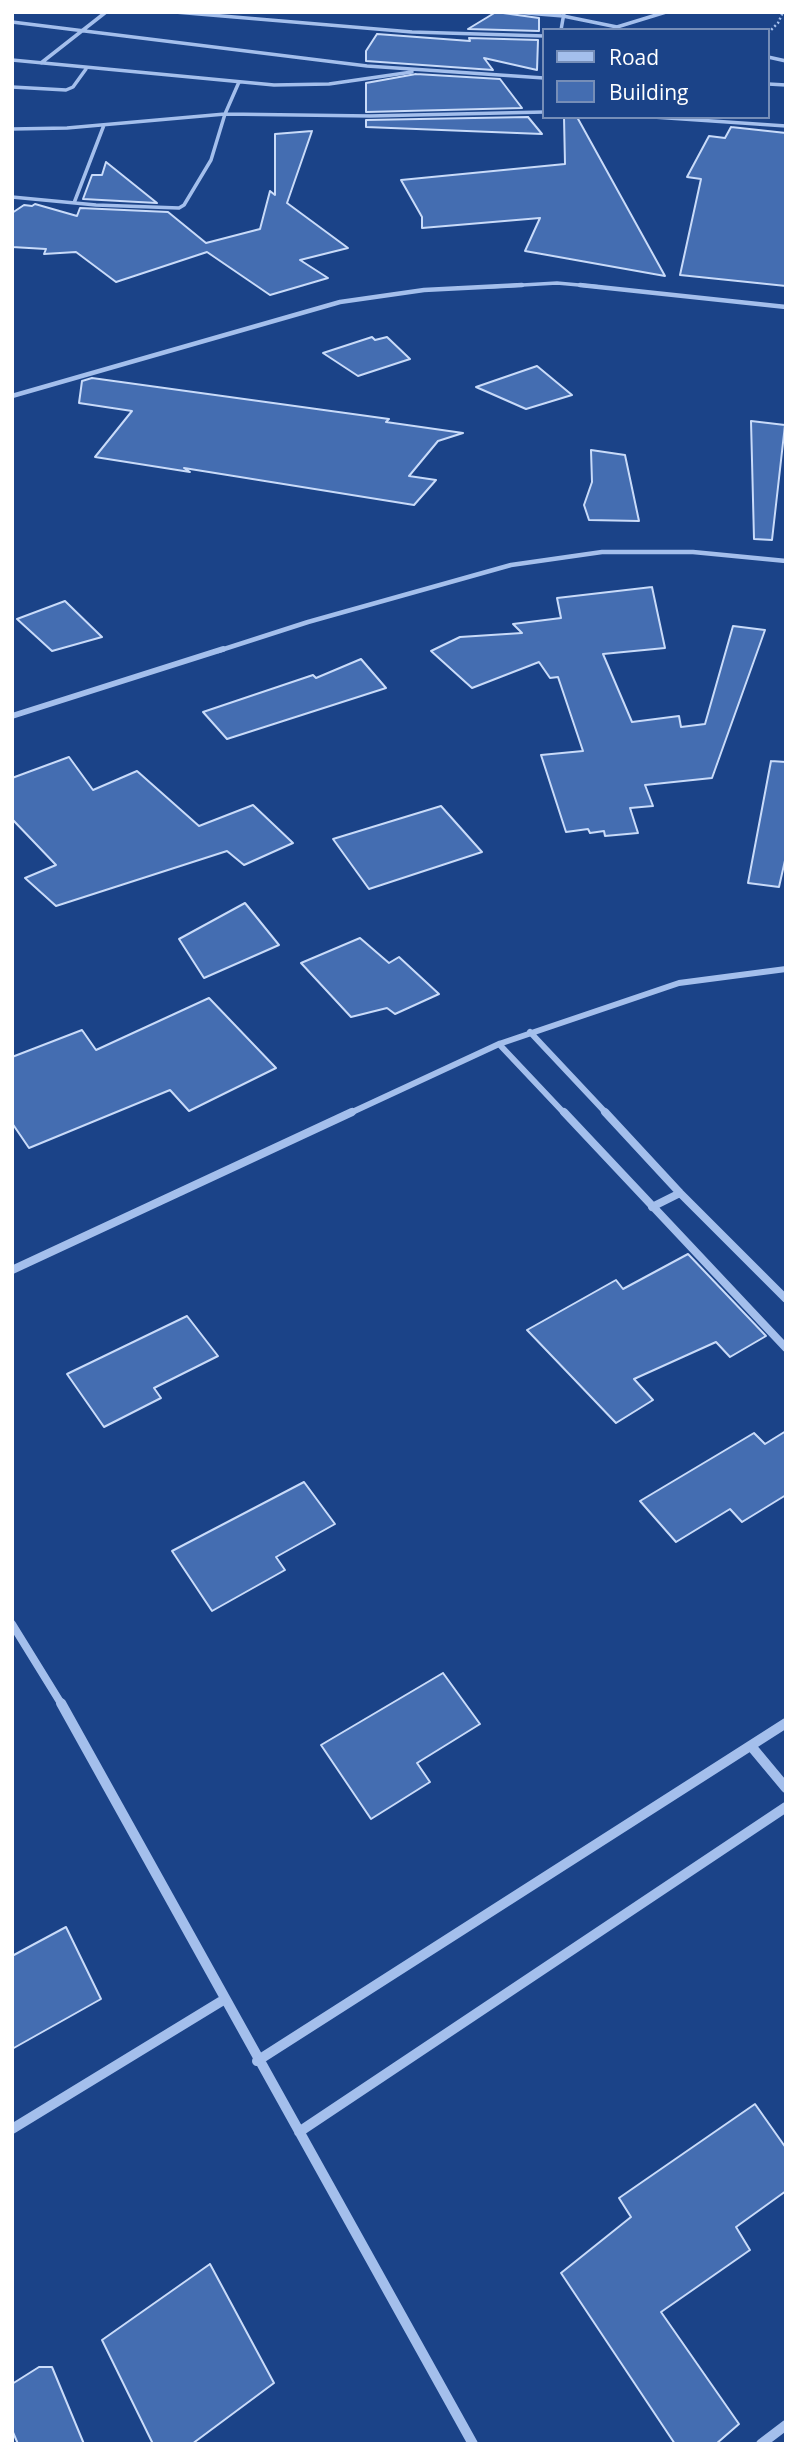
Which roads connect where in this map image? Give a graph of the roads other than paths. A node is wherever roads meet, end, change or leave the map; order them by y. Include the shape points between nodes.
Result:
1 (106, 12) edge
2 (175, 12) edge
3 (514, 12) edge
4 (666, 12) edge
5 (564, 14) edge
6 (12, 22) edge
7 (617, 27) junction
8 (622, 28) edge
9 (83, 31) junction
10 (542, 36) edge
11 (12, 60) edge
12 (41, 63) junction
13 (86, 69) junction
14 (426, 70) junction
15 (542, 78) edge
16 (239, 82) junction
17 (12, 87) edge
18 (542, 112) edge
19 (225, 114) junction
20 (683, 119) edge
21 (104, 125) junction
22 (786, 126) edge
23 (12, 129) edge
24 (12, 197) edge
25 (74, 203) junction
26 (786, 307) edge
27 (12, 396) edge
28 (786, 561) edge
29 (12, 716) edge
30 (786, 970) edge
31 (530, 1032) junction
32 (499, 1044) junction
33 (680, 1192) junction
34 (652, 1207) junction
35 (12, 1270) edge
36 (786, 1299) edge
37 (786, 1348) edge
38 (12, 1624) edge
39 (786, 1723) edge
40 (751, 1746) junction
41 (786, 1788) edge
42 (786, 1807) edge
43 (225, 1999) junction
44 (257, 2061) junction
45 (12, 2129) edge
46 (299, 2132) junction
47 (786, 2425) edge
48 (473, 2444) edge
49 (761, 2444) edge

1 - 9 street
2 - 10 street via 412,32
3 - 5 street
4 - 7 street
5 - 7 street
6 - 9 street
7 - 8 street
9 - 12 street
9 - 14 street
11 - 12 street
12 - 13 street
13 - 16 street
13 - 17 street via 66,90
14 - 15 street
14 - 16 street via 329,84
16 - 19 street
18 - 19 street
19 - 21 street
19 - 25 street via 211,160 179,208
20 - 22 street
21 - 23 street
21 - 25 street
24 - 25 street
26 - 27 street via 557,284 424,290 340,302
28 - 29 street via 693,552 602,552 511,565 308,622
30 - 31 street via 678,983
31 - 32 street
31 - 33 street
32 - 34 street
32 - 35 street
33 - 34 street
33 - 36 street
34 - 37 street
38 - 43 street
39 - 40 street
40 - 41 street
40 - 44 street
42 - 46 street
43 - 44 street
43 - 45 street
44 - 46 street
46 - 48 street
47 - 49 street

